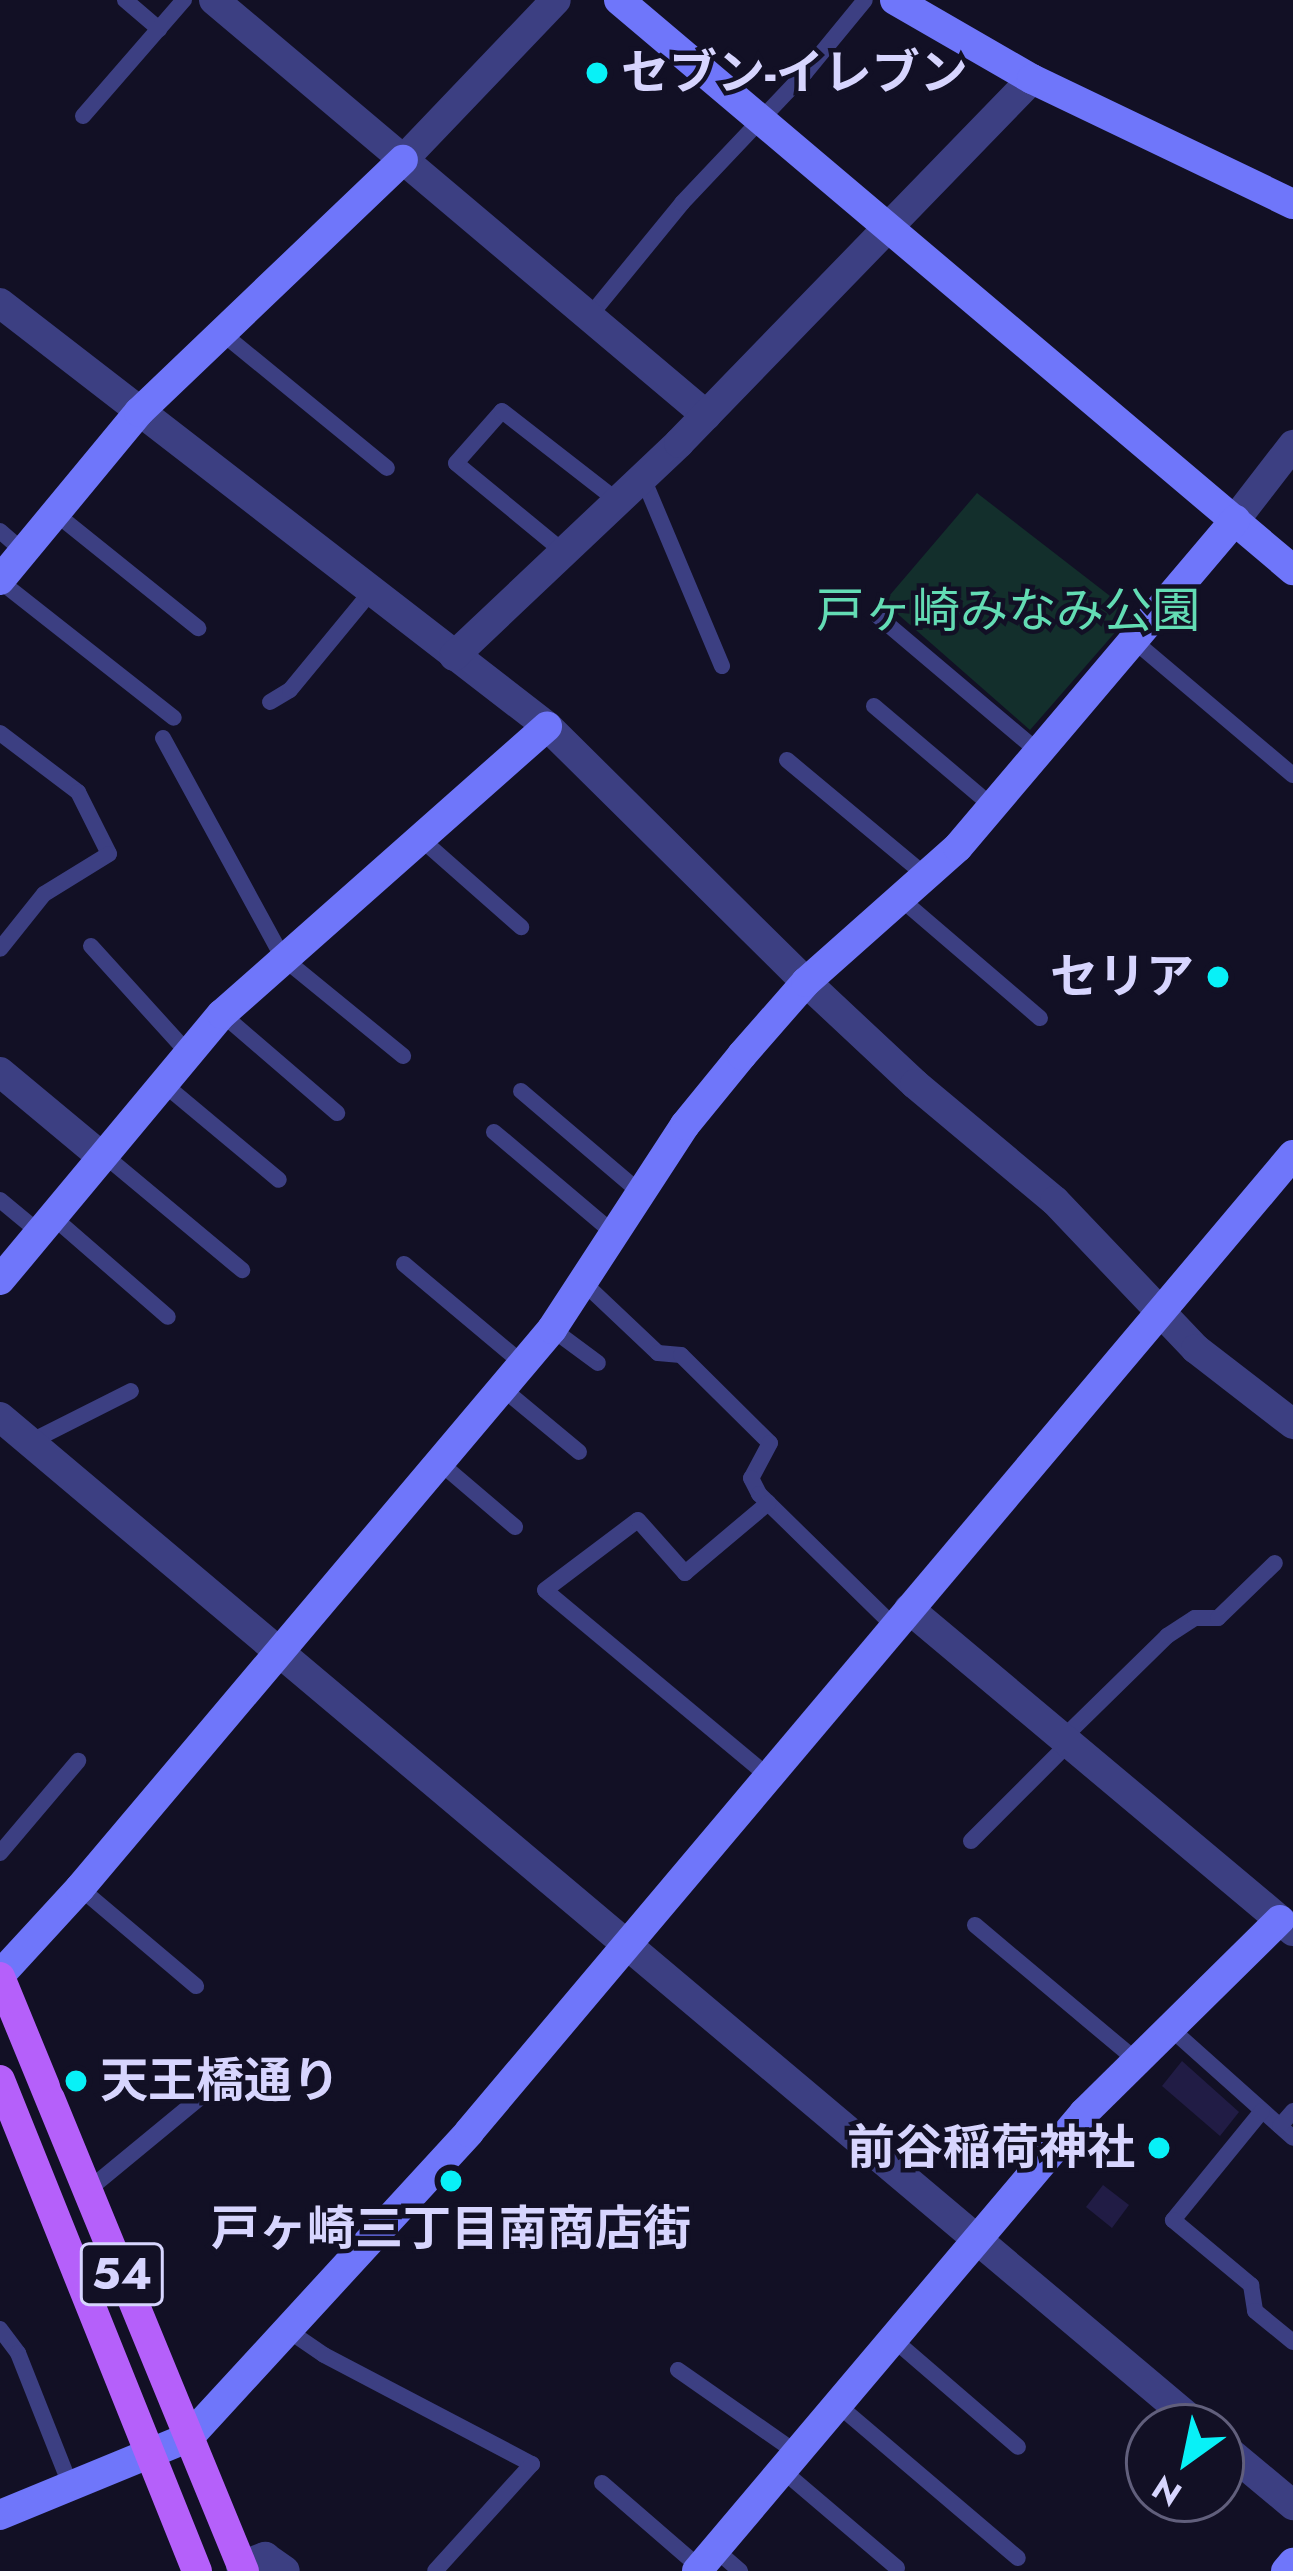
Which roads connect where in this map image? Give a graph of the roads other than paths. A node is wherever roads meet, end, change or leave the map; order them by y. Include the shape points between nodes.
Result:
1 (125, 0) edge
2 (184, 0) edge
3 (214, 0) edge
4 (556, 0) edge
5 (619, 0) edge
6 (865, 0) edge
7 (911, 4) edge
8 (159, 29) junction
9 (1033, 79) junction
10 (83, 116) dead end
11 (758, 122) junction
12 (403, 160) junction
13 (1293, 204) edge
14 (888, 230) junction
15 (0, 303) edge
16 (588, 318) junction
17 (222, 333) junction
18 (139, 412) junction
19 (706, 415) junction
20 (1293, 445) edge
21 (387, 468) dead end
22 (643, 478) junction
23 (619, 502) junction
24 (56, 513) junction
25 (1235, 520) junction
26 (12, 541) edge
27 (565, 553) junction
28 (1293, 570) edge
29 (0, 580) edge
30 (370, 593) junction
31 (879, 617) dead end
32 (198, 628) dead end
33 (1133, 640) junction
34 (454, 656) junction
35 (722, 666) dead end
36 (271, 702) dead end
37 (874, 706) dead end
38 (175, 718) dead end
39 (547, 726) junction
40 (0, 733) edge
41 (163, 738) dead end
42 (1039, 752) junction
43 (787, 760) dead end
44 (1293, 776) edge
45 (992, 806) junction
46 (420, 838) junction
47 (926, 876) junction
48 (902, 898) junction
49 (521, 927) dead end
50 (92, 946) dead end
51 (0, 949) edge
52 (283, 958) junction
53 (806, 982) junction
54 (222, 1014) junction
55 (1040, 1018) dead end
56 (189, 1054) junction
57 (404, 1056) dead end
58 (0, 1072) edge
59 (164, 1084) junction
60 (521, 1091) dead end
61 (337, 1113) dead end
62 (494, 1132) dead end
63 (1293, 1155) edge
64 (102, 1156) junction
65 (279, 1180) dead end
66 (642, 1194) junction
67 (0, 1200) edge
68 (46, 1225) junction
69 (617, 1235) junction
70 (404, 1264) dead end
71 (242, 1270) dead end
72 (0, 1280) edge
73 (586, 1285) junction
74 (1158, 1313) junction
75 (168, 1317) dead end
76 (552, 1329) junction
77 (522, 1363) junction
78 (598, 1363) dead end
79 (502, 1388) junction
80 (130, 1390) dead end
81 (0, 1417) edge
82 (1293, 1424) edge
83 (30, 1442) junction
84 (579, 1452) dead end
85 (439, 1462) junction
86 (768, 1503) junction
87 (515, 1527) dead end
88 (1275, 1563) dead end
89 (901, 1617) junction
90 (279, 1652) junction
91 (1066, 1740) junction
92 (78, 1761) dead end
93 (768, 1776) junction
94 (971, 1841) dead end
95 (0, 1852) edge
96 (80, 1888) junction
97 (1289, 1919) edge
98 (975, 1925) dead end
99 (626, 1944) junction
100 (0, 1976) edge
101 (196, 1986) dead end
102 (1169, 2027) junction
103 (1136, 2060) junction
104 (0, 2080) edge
105 (219, 2082) dead end
106 (1262, 2110) junction
107 (1293, 2111) edge
108 (1286, 2132) edge
109 (88, 2190) junction
110 (976, 2239) junction
111 (0, 2329) edge
112 (289, 2331) junction
113 (893, 2339) junction
114 (1293, 2342) edge
115 (678, 2370) dead end
116 (1171, 2403) edge
117 (838, 2405) junction
118 (189, 2437) junction
119 (1018, 2446) dead end
120 (150, 2455) junction
121 (790, 2462) junction
122 (1245, 2465) edge
123 (602, 2482) dead end
124 (71, 2487) junction
125 (1293, 2506) edge
126 (0, 2515) edge
127 (1018, 2558) dead end
128 (704, 2563) edge
129 (1293, 2563) edge
130 (243, 2568) edge
131 (897, 2568) dead end
132 (197, 2571) edge
133 (285, 2571) edge
134 (435, 2571) edge
135 (740, 2571) edge
136 (1286, 2571) edge

1 - 8 lane
2 - 8 lane
3 - 12 street
4 - 12 street
5 - 11 street
6 - 11 lane
7 - 9 street
8 - 10 lane
9 - 13 street
9 - 14 street
11 - 14 street
11 - 16 lane
12 - 16 street
12 - 17 street
14 - 19 street
14 - 25 street
15 - 18 street
16 - 19 street
17 - 18 street
17 - 21 lane
18 - 24 street
18 - 30 street
19 - 22 street
20 - 25 street
22 - 23 street
22 - 35 lane
23 - 27 street
23 - 27 lane via 502,411 456,463
24 - 26 street
24 - 32 lane
25 - 28 street
25 - 33 street
26 - 29 street
27 - 34 street
29 - 38 lane
30 - 34 street
30 - 36 lane
31 - 42 lane
33 - 42 street
33 - 44 lane
34 - 39 street
37 - 45 lane
39 - 46 street
39 - 53 street
40 - 51 lane via 79,793 109,854 44,894
41 - 52 lane
42 - 45 street
43 - 47 lane
45 - 47 street
46 - 49 lane
46 - 52 street
47 - 48 street
48 - 53 street
48 - 55 lane
50 - 56 lane
52 - 54 street
52 - 57 lane
53 - 66 street via 685,1126
53 - 74 street via 1054,1202
54 - 56 street
54 - 61 lane
56 - 59 street
58 - 64 street
59 - 64 street
59 - 65 lane
60 - 66 lane
62 - 69 lane
63 - 74 street
64 - 68 street
64 - 71 lane
66 - 69 street
67 - 68 lane
68 - 72 street
68 - 75 lane
69 - 73 street
70 - 77 lane
73 - 76 street
73 - 86 lane via 658,1353 681,1354 770,1443 751,1478
74 - 82 street
74 - 89 street
76 - 77 street
76 - 78 lane
77 - 79 street
79 - 84 lane
79 - 85 street
80 - 83 lane
81 - 83 street
83 - 90 street
85 - 87 lane
85 - 90 street
86 - 89 lane
86 - 93 lane via 685,1573 638,1520 545,1590
88 - 91 lane via 1218,1618 1195,1618 1167,1636
89 - 91 street
89 - 93 street
90 - 96 street
90 - 99 street
91 - 94 lane
91 - 97 street
92 - 95 lane
93 - 99 street
96 - 100 street
96 - 101 lane
97 - 102 street
98 - 103 lane
99 - 110 street
99 - 112 street
100 - 109 main road, 54
102 - 103 street
102 - 106 lane
103 - 110 street
104 - 120 main road, 54
105 - 109 lane
106 - 108 lane
106 - 114 lane via 1173,2220 1251,2285 1255,2311
107 - 108 lane
109 - 118 main road, 54
110 - 113 street
110 - 116 street
111 - 124 lane via 18,2354
112 - 118 street
112 - 134 lane via 532,2464
113 - 117 street
113 - 119 lane
115 - 121 lane
117 - 121 street
117 - 127 lane
118 - 120 street
118 - 130 main road, 54
120 - 124 street
120 - 132 main road, 54
121 - 128 street
121 - 131 lane
122 - 125 street
123 - 128 lane
124 - 126 street
128 - 135 lane
129 - 136 street
130 - 133 street via 265,2557

